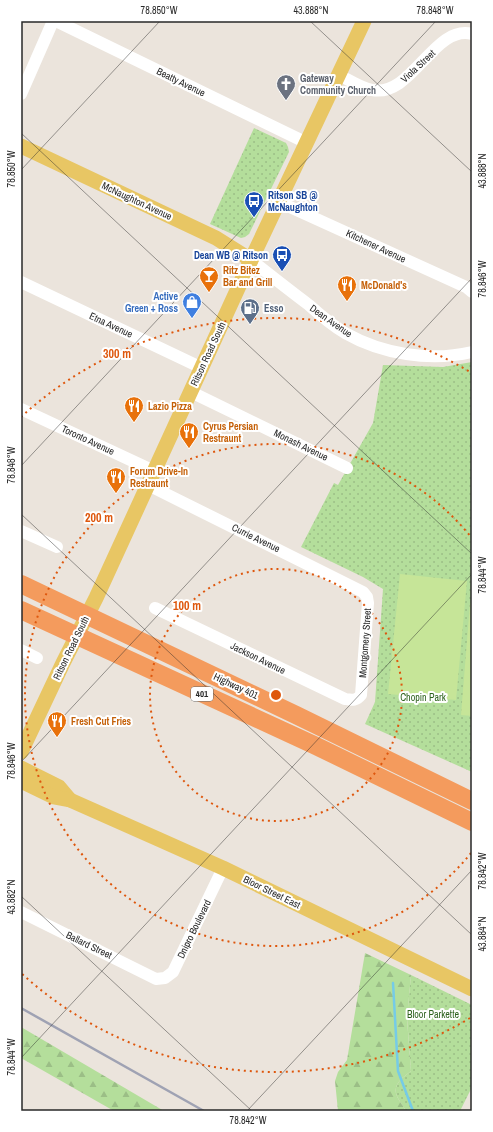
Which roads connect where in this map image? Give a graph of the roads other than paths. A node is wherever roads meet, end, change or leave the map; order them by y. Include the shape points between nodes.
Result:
1 (54, 21) edge
2 (364, 21) edge
3 (472, 34) edge
4 (339, 75) junction
5 (21, 94) edge
6 (307, 143) junction
7 (21, 146) edge
8 (279, 202) junction
9 (251, 260) junction
10 (21, 282) edge
11 (472, 292) edge
12 (472, 352) edge
13 (202, 368) junction
14 (191, 392) junction
15 (21, 408) edge
16 (347, 468) dead end
17 (154, 471) junction
18 (148, 485) junction
19 (21, 531) edge
20 (56, 547) dead end
21 (21, 572) edge
22 (21, 584) edge
23 (363, 592) joint
24 (71, 608) junction
25 (155, 608) dead end
26 (21, 611) edge
27 (21, 650) edge
28 (37, 658) dead end
29 (361, 695) joint
30 (21, 752) edge
31 (21, 768) edge
32 (21, 781) edge
33 (70, 800) junction
34 (472, 801) edge
35 (472, 822) edge
36 (223, 868) junction
37 (21, 912) edge
38 (156, 979) joint
39 (472, 989) edge

1 - 5 street
1 - 6 street, Beatty Avenue
2 - 4 main road, Ritson Road South
3 - 4 street, Viola Street via 460,33 446,39 402,82 391,88 372,90
4 - 6 main road, Ritson Road South
6 - 8 main road, Ritson Road South
7 - 9 main road, McNaughton Avenue via 201,231
8 - 9 main road, Ritson Road South
8 - 11 street, Kitchener Avenue
9 - 12 street, Dean Avenue via 336,327 370,345 430,356
9 - 13 main road, Ritson Road South
10 - 13 street, Etna Avenue
13 - 14 main road, Ritson Road South
14 - 16 street, Monash Avenue
14 - 17 main road, Ritson Road South
15 - 17 street, Toronto Avenue
17 - 18 main road, Ritson Road South
18 - 23 street, Currie Avenue
18 - 30 main road, Ritson Road South
19 - 20 street
21 - 24 highway
22 - 24 highway, Highway 401 / 401
23 - 29 street, Montgomery Street via 368,603
24 - 34 highway, Highway 401 / 401
25 - 29 street, Jackson Avenue via 345,699 354,701
26 - 35 highway, 401 via 314,745
27 - 28 street
31 - 33 main road, Bloor Street East via 59,786
32 - 33 main road, Bloor Street East via 54,797
33 - 36 main road, Bloor Street East
36 - 38 street, Dnipro Boulevard via 173,972 165,978
36 - 39 main road, Bloor Street East
37 - 38 street, Ballard Street

